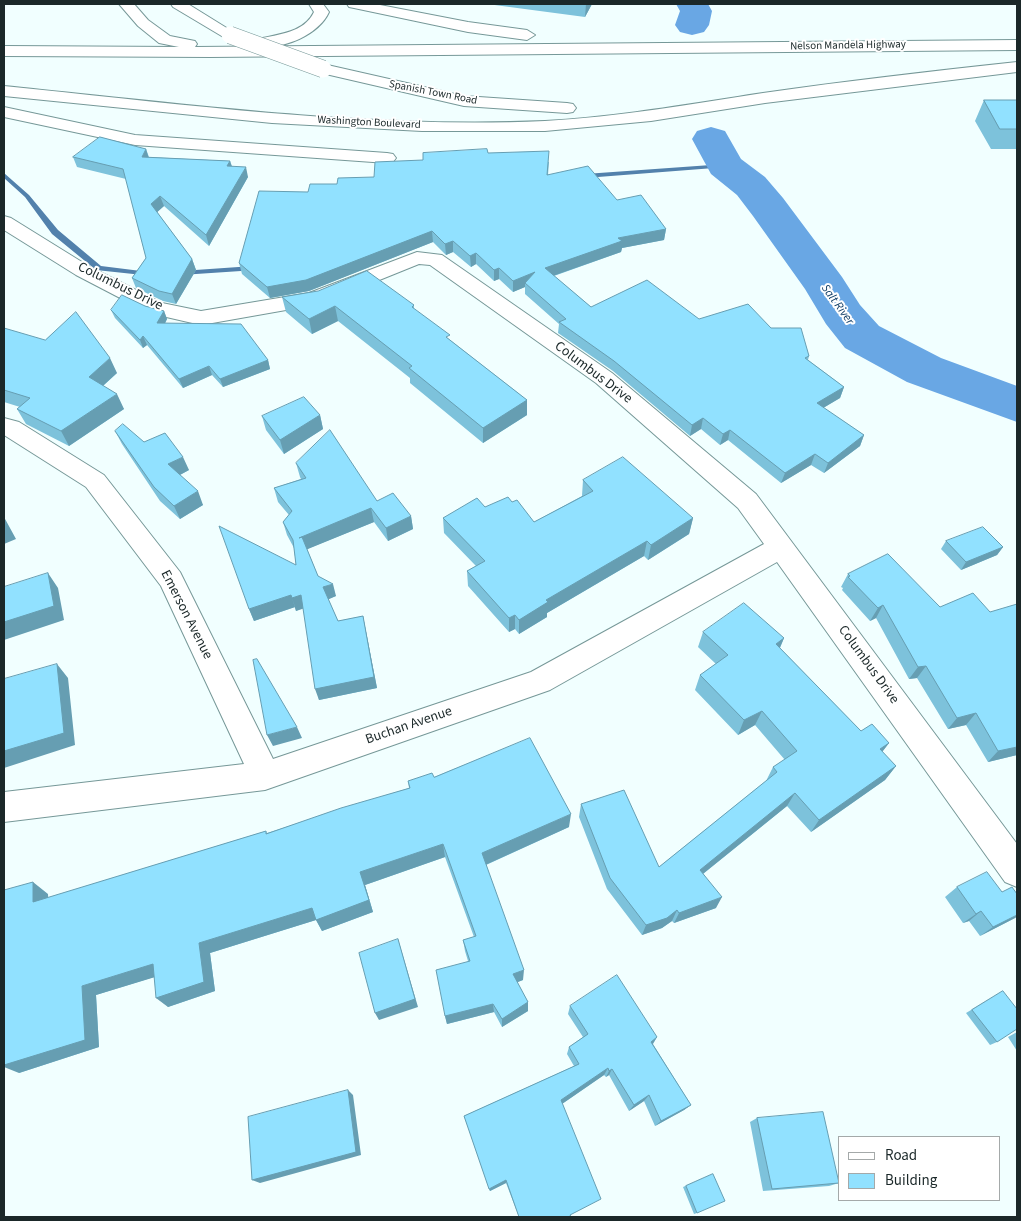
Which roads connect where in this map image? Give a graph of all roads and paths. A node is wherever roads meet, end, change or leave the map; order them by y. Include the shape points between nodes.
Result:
1 (126, 4) edge
2 (178, 4) edge
3 (316, 4) edge
4 (354, 4) edge
5 (1017, 45) edge
6 (678, 48) junction
7 (4, 51) edge
8 (1017, 67) edge
9 (4, 91) edge
10 (734, 102) junction
11 (4, 112) edge
12 (386, 158) dead end
13 (4, 222) edge
14 (4, 426) edge
15 (782, 546) junction
16 (265, 776) junction
17 (4, 807) edge
18 (1017, 871) edge

1 - 3 main road via 165,40 197,46 238,46 288,38 308,28 322,12
2 - 10 main road, Spanish Town Road, bridge via 230,35 323,69 464,101 548,108 643,109
4 - 6 main road via 468,27 571,42
5 - 6 main road, Nelson Mandela Highway
6 - 7 main road
8 - 10 main road
9 - 10 main road, Washington Boulevard via 272,118 422,126 582,124
11 - 12 main road via 135,140
13 - 15 main road, Columbus Drive via 83,271 156,308 201,318 312,299 417,258 435,260 604,378 747,501
14 - 16 main road, Emerson Avenue via 95,481 170,580
15 - 16 main road, Buchan Avenue via 540,681
15 - 18 main road, Columbus Drive
16 - 17 main road, Buchan Avenue

